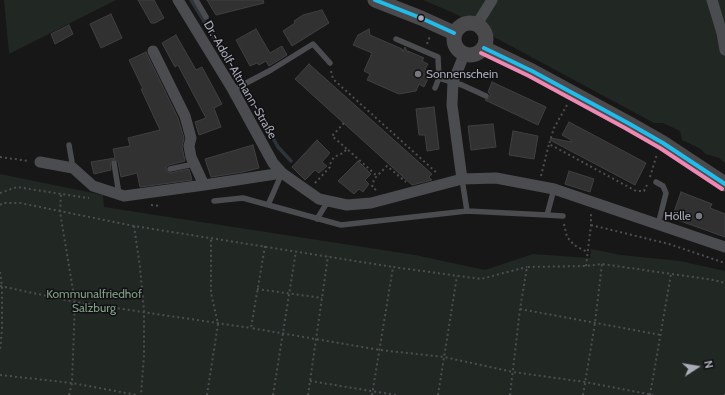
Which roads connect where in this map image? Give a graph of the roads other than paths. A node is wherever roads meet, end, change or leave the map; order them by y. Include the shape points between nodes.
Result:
1 (178, 0) edge
2 (196, 0) edge
3 (375, 0) edge
4 (492, 0) edge
5 (712, 0) edge
6 (206, 17) dead end
7 (476, 24) junction
8 (454, 33) junction
9 (396, 39) dead end
10 (484, 48) junction
11 (725, 50) edge
12 (153, 51) dead end
13 (464, 55) junction
14 (330, 63) road end
15 (439, 78) junction
16 (454, 82) junction
17 (435, 88) dead end
18 (236, 89) junction
19 (486, 96) dead end
20 (69, 145) dead end
21 (40, 162) road end
22 (114, 163) dead end
23 (194, 164) junction
24 (73, 168) junction
25 (170, 169) dead end
26 (282, 173) junction
27 (462, 179) junction
28 (656, 182) dead end
29 (725, 184) edge
30 (204, 185) junction
31 (554, 189) junction
32 (119, 194) junction
33 (214, 201) dead end
34 (328, 201) junction
35 (268, 205) junction
36 (467, 211) junction
37 (547, 215) junction
38 (563, 216) road end
39 (317, 219) junction
40 (658, 225) junction
41 (725, 247) edge

1 - 18 street, Dr.-Adolf-Altmann-Straße
2 - 6 lane
3 - 8 main road
4 - 7 street
5 - 11 street
7 - 8 main road via 466,23
7 - 10 main road via 481,27 486,37
8 - 13 main road via 456,48
9 - 15 lane via 438,57
10 - 13 main road via 475,55
10 - 29 main road via 628,123
12 - 23 street via 185,116
13 - 16 street
14 - 18 lane via 312,44
15 - 16 lane
15 - 17 lane
16 - 19 lane
16 - 27 street via 452,105
18 - 26 street, Dr.-Adolf-Altmann-Straße via 274,163
20 - 24 lane
21 - 24 street
22 - 32 lane
23 - 25 lane
23 - 30 street
24 - 32 street via 93,186
26 - 30 street
26 - 34 street, Dr.-Adolf-Altmann-Straße via 319,199
26 - 35 lane
27 - 31 street, Dr.-Adolf-Altmann-Straße via 496,178
27 - 34 street, Dr.-Adolf-Altmann-Straße via 371,203 347,204
27 - 36 lane
28 - 40 lane via 663,186 666,193
30 - 32 street via 124,196
31 - 37 lane
31 - 40 street, Dr.-Adolf-Altmann-Straße
33 - 35 lane via 243,198
34 - 39 lane
35 - 39 lane
36 - 37 lane
36 - 39 lane via 341,225
37 - 38 lane
40 - 41 street, Dr.-Adolf-Altmann-Straße

